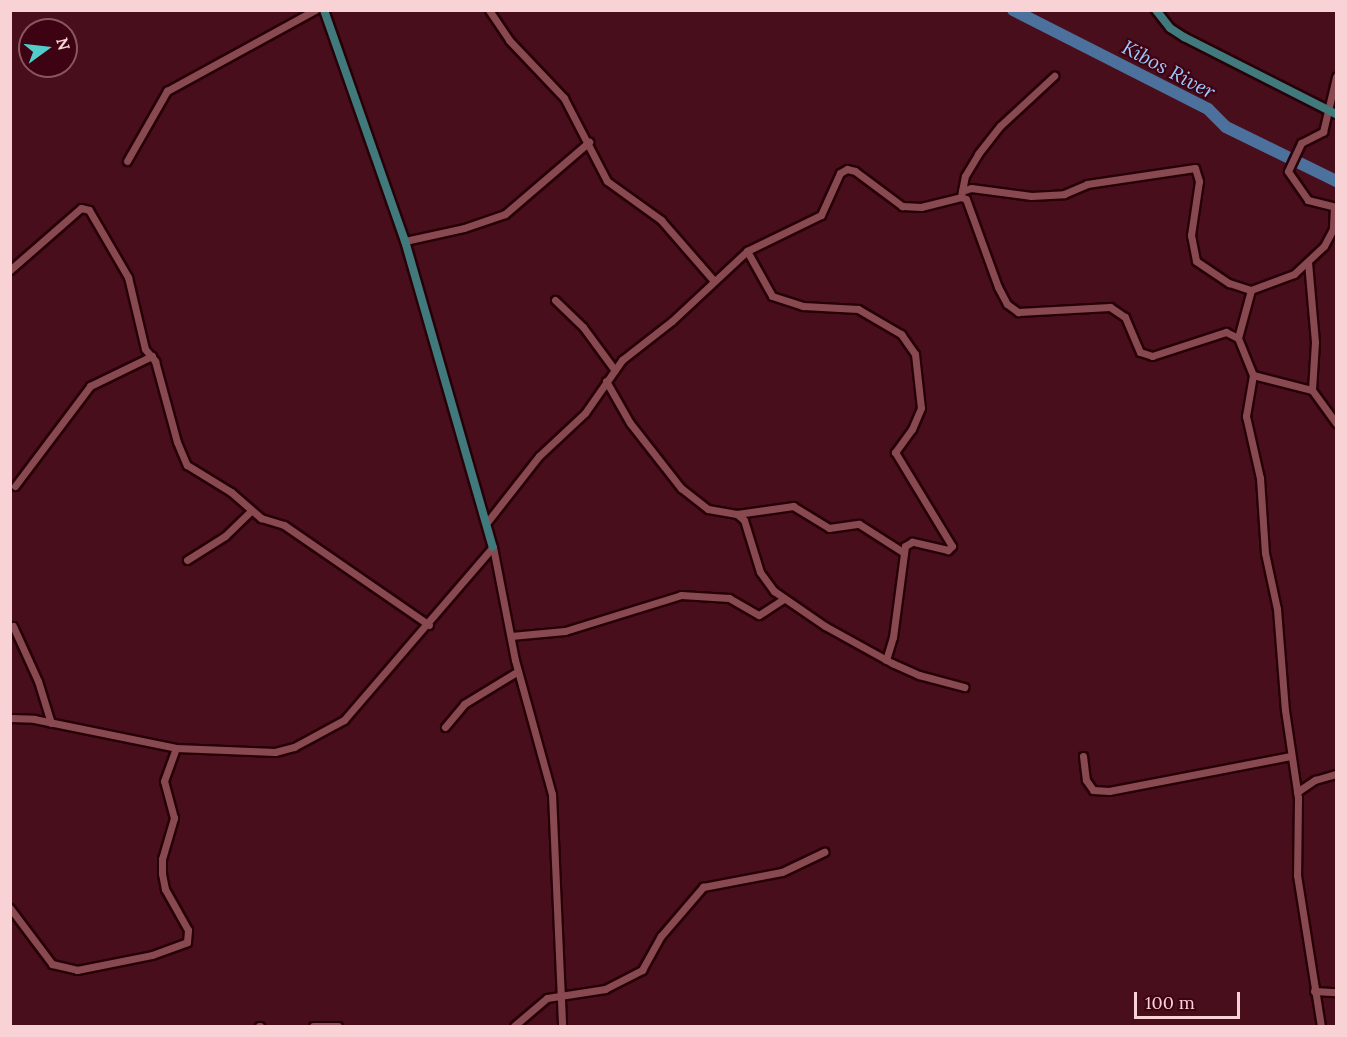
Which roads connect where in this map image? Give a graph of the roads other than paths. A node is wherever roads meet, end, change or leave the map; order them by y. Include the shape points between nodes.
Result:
1 (315, 10) edge
2 (324, 10) edge
3 (489, 10) edge
4 (1156, 10) edge
5 (1054, 76) dead end
6 (1336, 77) edge
7 (1332, 112) edge
8 (588, 142) junction
9 (127, 160) dead end
10 (962, 194) junction
11 (1335, 207) edge
12 (405, 241) junction
13 (747, 251) junction
14 (1308, 262) junction
15 (10, 270) edge
16 (714, 281) junction
17 (1251, 290) junction
18 (555, 300) dead end
19 (1238, 338) junction
20 (152, 356) junction
21 (614, 369) junction
22 (1253, 375) junction
23 (606, 381) junction
24 (1312, 390) junction
25 (1336, 423) edge
26 (15, 486) dead end
27 (252, 510) junction
28 (737, 514) junction
29 (488, 521) junction
30 (493, 547) junction
31 (903, 552) junction
32 (188, 560) dead end
33 (784, 599) junction
34 (429, 625) junction
35 (13, 626) dead end
36 (511, 636) junction
37 (886, 660) junction
38 (518, 671) junction
39 (964, 687) dead end
40 (10, 718) edge
41 (51, 723) junction
42 (445, 727) dead end
43 (176, 748) junction
44 (1083, 756) dead end
45 (1292, 756) junction
46 (1336, 774) edge
47 (1297, 792) junction
48 (824, 852) dead end
49 (10, 908) edge
50 (1314, 991) junction
51 (1336, 992) edge
52 (562, 993) junction
53 (313, 1026) edge
54 (338, 1026) edge
55 (514, 1026) edge
56 (562, 1026) edge
57 (1321, 1026) edge

1 - 9 street via 167,91
2 - 12 main road
3 - 8 street via 509,40 564,98
4 - 7 main road via 1170,28 1184,37
5 - 10 street via 1021,104 989,140 965,176
6 - 7 street
7 - 11 street via 1323,132 1301,143 1290,164 1289,177 1308,200
8 - 12 street via 505,214
8 - 16 street via 606,181 661,220
10 - 13 street via 921,207 902,206 847,169 840,173 820,215
10 - 17 street via 1064,194 1087,184 1195,168 1199,181 1191,235 1196,261 1228,283
10 - 19 street via 969,204 985,255 1012,310 1029,314 1110,307 1125,317 1140,352 1152,357 1226,332
11 - 14 street via 1333,229
12 - 29 main road via 436,360
13 - 16 street
13 - 31 street via 772,296 802,306 858,309 909,342 919,369 921,408 895,452 952,546 948,550 935,549 912,542
14 - 17 street via 1294,274
14 - 24 street via 1315,342
15 - 20 street via 64,221 81,208 88,208 124,268 145,349
16 - 21 street
17 - 19 street
18 - 21 street via 583,327
19 - 22 street
20 - 26 street via 90,386
20 - 27 street via 188,465
21 - 23 street
22 - 24 street
22 - 45 street via 1246,416 1260,478 1265,553 1277,609
23 - 28 street via 642,440 681,488 708,509
23 - 29 street via 585,413 538,456
24 - 25 street
27 - 32 street via 225,536
27 - 34 street via 261,518 284,525
28 - 31 street via 794,506 829,528 859,524
28 - 33 street via 744,520 765,583
29 - 30 main road
30 - 34 street
30 - 36 street
31 - 37 street via 893,637
33 - 36 street via 759,615 729,598 681,595 565,631
33 - 37 street
34 - 43 street via 344,720 294,747 275,752
35 - 41 street via 38,681
36 - 38 street
37 - 39 street via 919,675
38 - 42 street via 464,704
38 - 52 street via 552,794
40 - 41 street
41 - 43 street
43 - 49 street via 164,781 174,819 162,859 162,873 165,889 188,930 187,942 152,956 77,970 52,964
44 - 45 street via 1086,780 1093,790 1109,791
45 - 47 street
46 - 47 street via 1315,780
47 - 50 street via 1297,875
48 - 52 street via 782,872 704,887 661,936 642,970 605,989
50 - 51 street
50 - 57 street
52 - 55 street via 547,998
52 - 56 street
53 - 54 street

